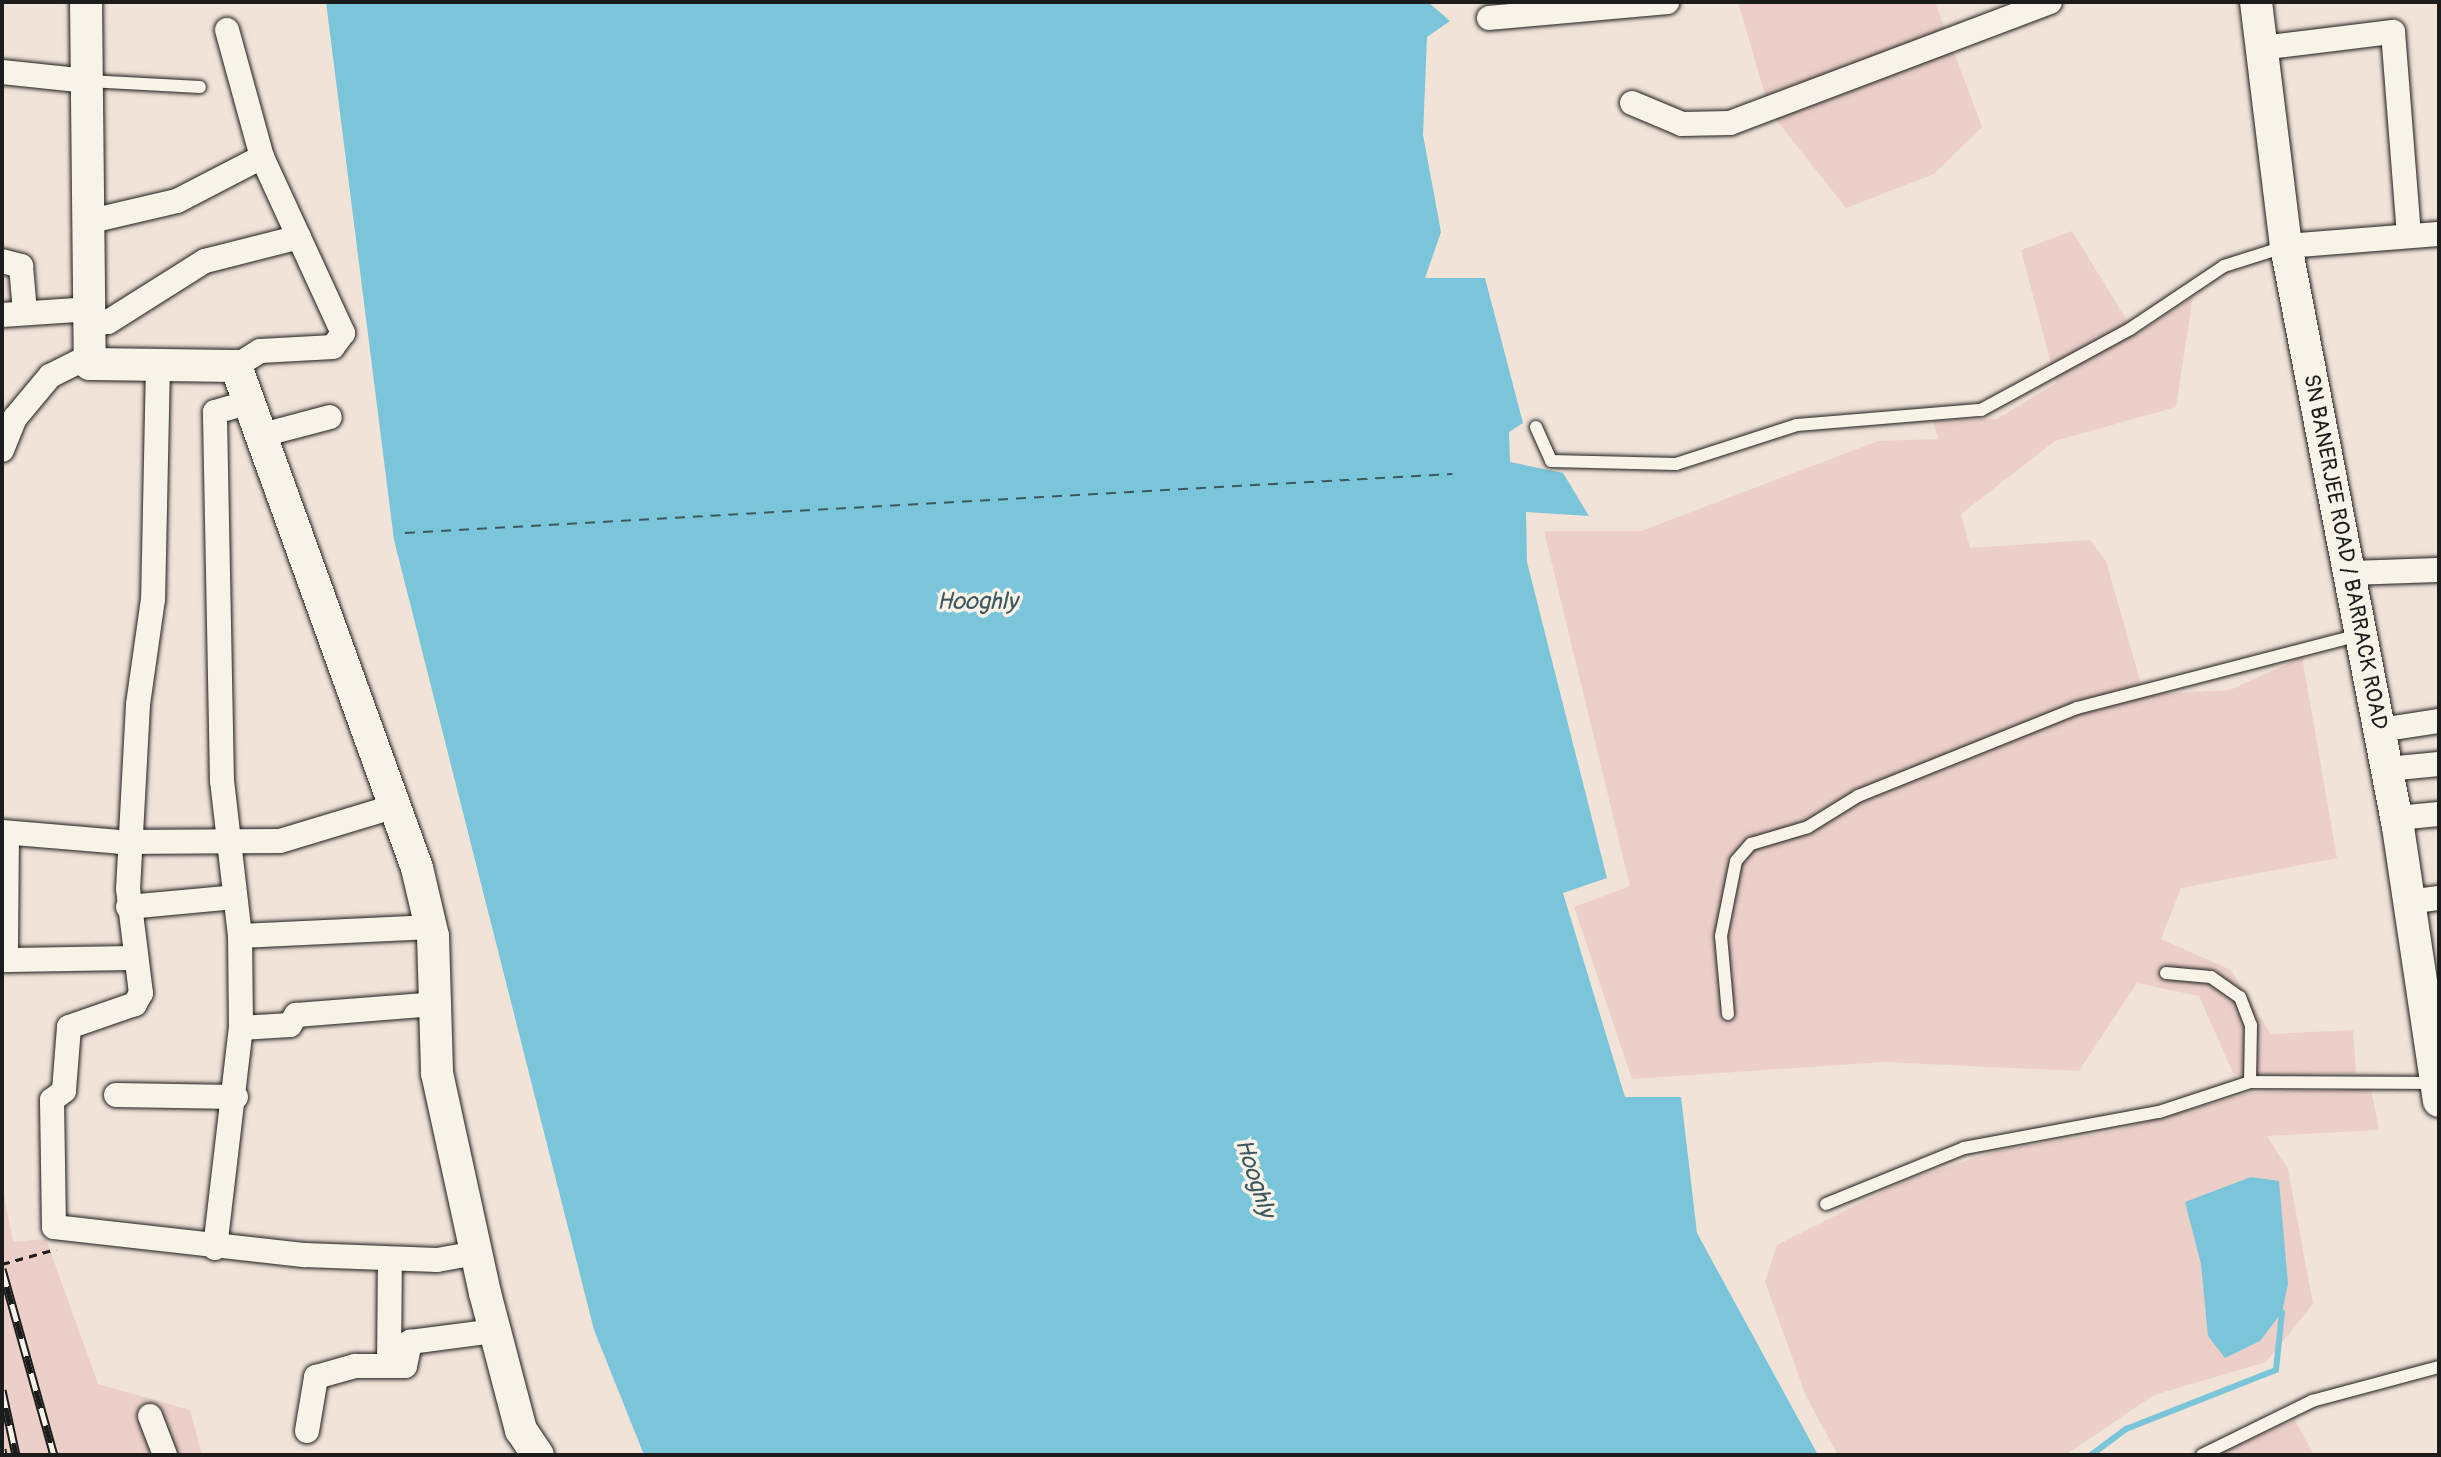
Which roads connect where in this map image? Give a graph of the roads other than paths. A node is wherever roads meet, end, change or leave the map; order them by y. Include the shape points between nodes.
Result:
1 (86, 2) edge
2 (1667, 2) edge
3 (2050, 2) edge
4 (2256, 2) edge
5 (1489, 18) dead end
6 (227, 30) dead end
7 (2262, 48) junction
8 (2, 72) edge
9 (88, 81) junction
10 (200, 87) dead end
11 (1632, 103) dead end
12 (262, 157) junction
13 (91, 221) junction
14 (2439, 234) edge
15 (2409, 235) junction
16 (299, 237) junction
17 (2286, 246) junction
18 (2, 261) edge
19 (13, 313) edge
20 (91, 316) junction
21 (90, 356) junction
22 (158, 364) junction
23 (236, 366) junction
24 (249, 402) junction
25 (330, 417) dead end
26 (1536, 427) dead end
27 (262, 435) junction
28 (2, 450) edge
29 (2439, 570) edge
30 (2349, 573) junction
31 (2361, 634) junction
32 (2439, 721) edge
33 (2380, 730) junction
34 (2439, 764) edge
35 (2387, 769) junction
36 (396, 806) junction
37 (2439, 814) edge
38 (2397, 818) junction
39 (4, 832) edge
40 (130, 842) junction
41 (231, 842) junction
42 (235, 897) junction
43 (2424, 900) edge
44 (128, 907) junction
45 (432, 927) junction
46 (240, 936) junction
47 (136, 958) junction
48 (2166, 973) dead end
49 (2431, 987) edge
50 (435, 1004) junction
51 (1728, 1014) dead end
52 (241, 1028) junction
53 (2436, 1071) edge
54 (2250, 1082) junction
55 (116, 1095) dead end
56 (236, 1097) junction
57 (1826, 1204) dead end
58 (215, 1248) junction
59 (476, 1253) junction
60 (390, 1259) junction
61 (495, 1331) junction
62 (389, 1366) junction
63 (2439, 1367) edge
64 (150, 1416) dead end
65 (307, 1431) dead end
66 (165, 1455) edge
67 (538, 1455) edge
68 (2202, 1455) edge

1 - 9 street
2 - 5 street
3 - 11 street via 1730,123 1682,124
4 - 7 street, SN BANERJEE ROAD / BARRACK ROAD
6 - 12 street
7 - 15 street via 2393,32
7 - 17 street, SN BANERJEE ROAD / BARRACK ROAD
8 - 9 street
9 - 10 lane
9 - 13 street
12 - 13 street via 177,201
12 - 16 street
13 - 20 street
14 - 15 street
15 - 17 street
16 - 20 street via 205,261 108,322
16 - 23 street via 341,323 340,343 260,351
17 - 26 lane via 2224,266 2130,329 1981,410 1797,425 1676,464 1551,461
17 - 30 street, SN BANERJEE ROAD / BARRACK ROAD
18 - 19 street via 20,263
19 - 20 street
20 - 21 street
21 - 22 street via 90,364
21 - 28 street via 50,376 15,418
22 - 23 street
22 - 40 street via 155,572
23 - 24 street
24 - 27 street
24 - 41 street via 215,412 221,754
25 - 27 street
27 - 36 street
29 - 30 street
30 - 31 street, SN BANERJEE ROAD / BARRACK ROAD
31 - 33 street, SN BANERJEE ROAD / BARRACK ROAD
31 - 51 lane via 2077,708 1858,796 1808,827 1751,844 1736,861 1721,936
32 - 33 street
33 - 35 street, SN BANERJEE ROAD / BARRACK ROAD
34 - 35 street
35 - 38 street, SN BANERJEE ROAD / BARRACK ROAD
36 - 41 street via 280,841
36 - 45 street
37 - 38 street
38 - 43 street, SN BANERJEE ROAD / BARRACK ROAD
39 - 40 street
39 - 47 street via 6,960
40 - 41 street
40 - 44 street
41 - 42 street
42 - 44 street
42 - 46 street
43 - 49 street, SN BANERJEE ROAD / BARRACK ROAD
44 - 47 street
45 - 46 street
45 - 50 street
46 - 52 street
47 - 58 street via 135,1004 69,1027 64,1091 52,1100 57,1229
48 - 54 lane via 2211,977 2240,997 2251,1025
49 - 53 street, SN BANERJEE ROAD / BARRACK ROAD
50 - 52 street via 296,1015 290,1025
50 - 59 street via 437,1073
52 - 56 street
53 - 54 lane
54 - 57 lane via 2159,1112 1964,1148
55 - 56 street
56 - 58 street
58 - 60 street
59 - 60 street
59 - 61 street
60 - 62 street
61 - 62 street via 410,1342 406,1366
61 - 67 street via 521,1430
62 - 65 street via 355,1366 312,1379
63 - 68 lane via 2312,1401
64 - 66 street

